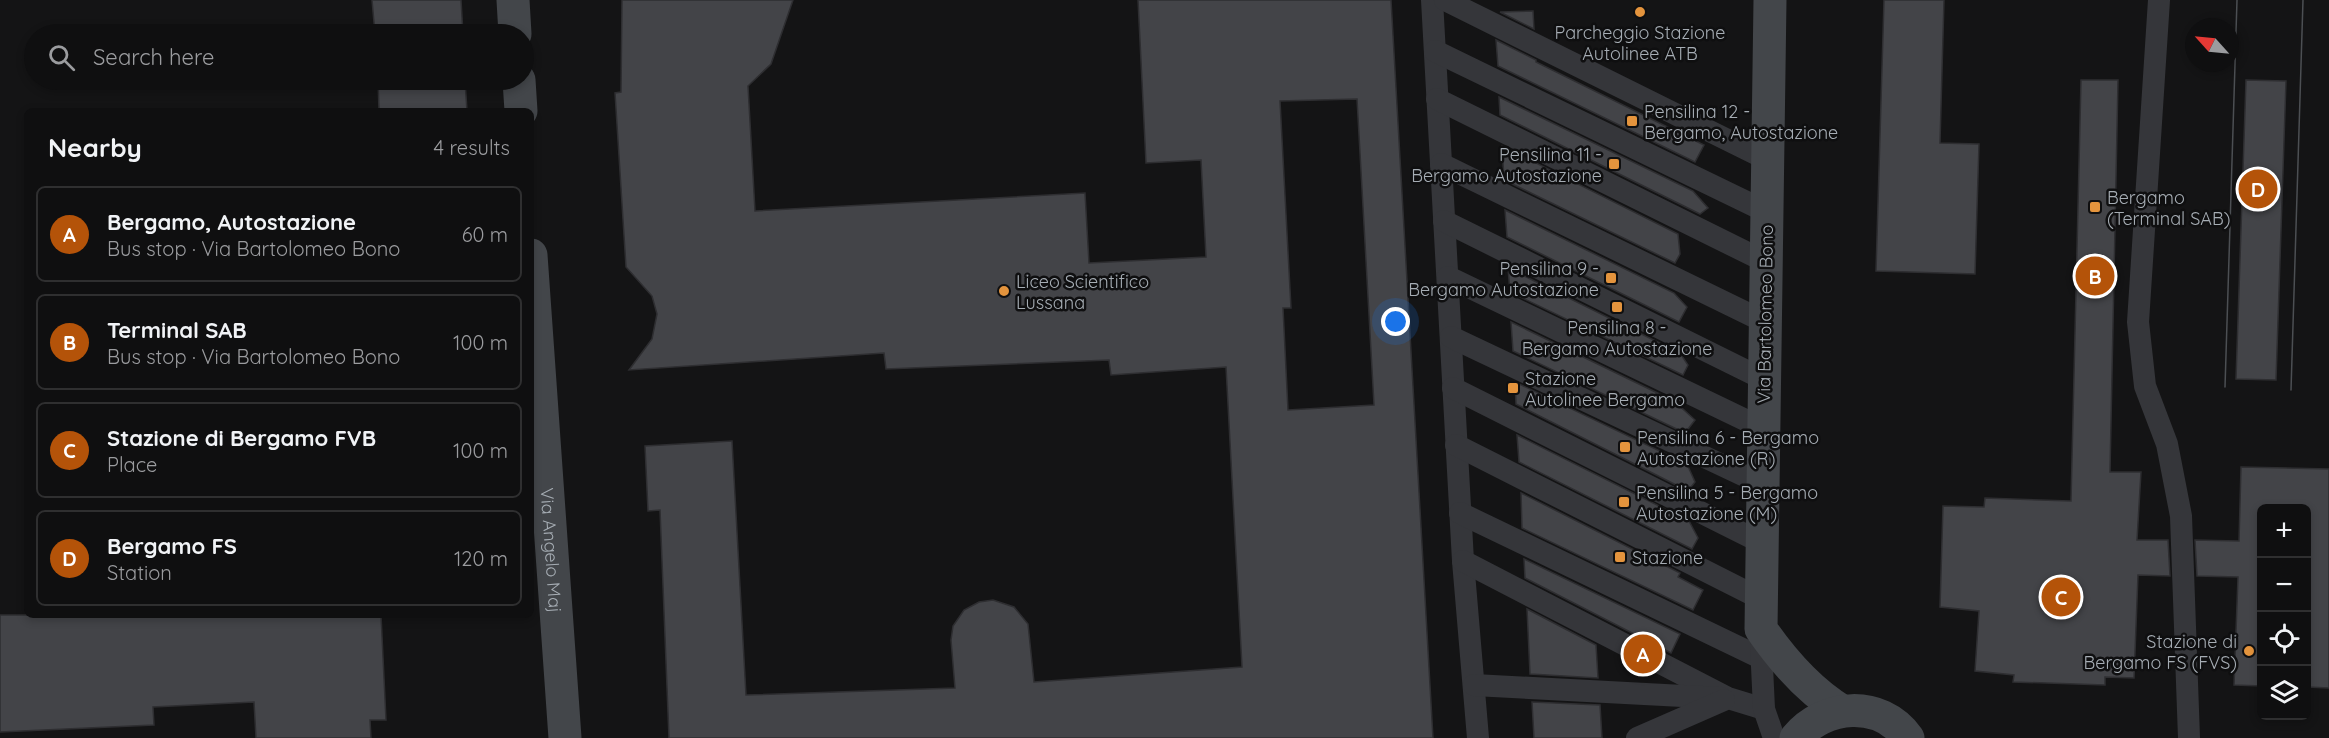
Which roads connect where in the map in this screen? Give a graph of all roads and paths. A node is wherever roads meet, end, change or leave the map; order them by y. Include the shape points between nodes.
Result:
1 (513, 0) edge
2 (1432, 0) edge
3 (1445, 0) edge
4 (1770, 0) edge
5 (2159, 0) edge
6 (515, 24) edge
7 (1435, 51) junction
8 (520, 90) edge
9 (1437, 99) junction
10 (521, 108) edge
11 (1768, 160) junction
12 (1441, 164) junction
13 (1767, 212) junction
14 (1444, 221) junction
15 (1766, 262) junction
16 (1448, 277) junction
17 (534, 298) edge
18 (1765, 322) junction
19 (1451, 337) junction
20 (1765, 380) junction
21 (1453, 388) junction
22 (1764, 429) junction
23 (1456, 445) junction
24 (1764, 485) junction
25 (1460, 513) junction
26 (1762, 543) junction
27 (1462, 561) junction
28 (1761, 629) junction
29 (1474, 685) junction
30 (1728, 698) junction
31 (1764, 709) junction
32 (1842, 711) junction
33 (1908, 737) edge
34 (565, 738) edge
35 (1478, 738) edge
36 (1637, 738) edge
37 (1774, 738) edge
38 (1796, 738) edge
39 (2189, 738) edge

1 - 6 main road
2 - 7 lane
3 - 11 lane
4 - 11 main road, Via Bartolomeo Bono
5 - 39 lane via 2138,322 2145,386 2167,444 2181,516
7 - 9 lane
7 - 13 lane
8 - 10 main road
9 - 12 lane
9 - 15 lane
11 - 13 main road, Via Bartolomeo Bono
12 - 14 lane
12 - 18 lane
13 - 15 main road, Via Bartolomeo Bono
14 - 16 lane
14 - 20 lane
15 - 18 main road, Via Bartolomeo Bono
16 - 19 lane
16 - 22 lane
17 - 34 main road, Via Angelo Maj
18 - 20 main road, Via Bartolomeo Bono
19 - 21 lane
19 - 24 lane
20 - 22 main road, Via Bartolomeo Bono
21 - 23 lane
21 - 26 lane
22 - 24 main road, Via Bartolomeo Bono
23 - 25 lane
23 - 28 lane
24 - 26 main road, Via Bartolomeo Bono
25 - 27 lane
25 - 28 lane
26 - 28 main road, Via Bartolomeo Bono
27 - 29 lane
27 - 30 lane
28 - 31 lane, Via Bartolomeo Bono
28 - 32 main road via 1781,659 1823,699
29 - 30 lane
29 - 35 lane
30 - 31 lane
30 - 36 lane
31 - 37 lane, Via Bartolomeo Bono
32 - 33 main road via 1872,713 1890,721
32 - 38 main road via 1819,718

